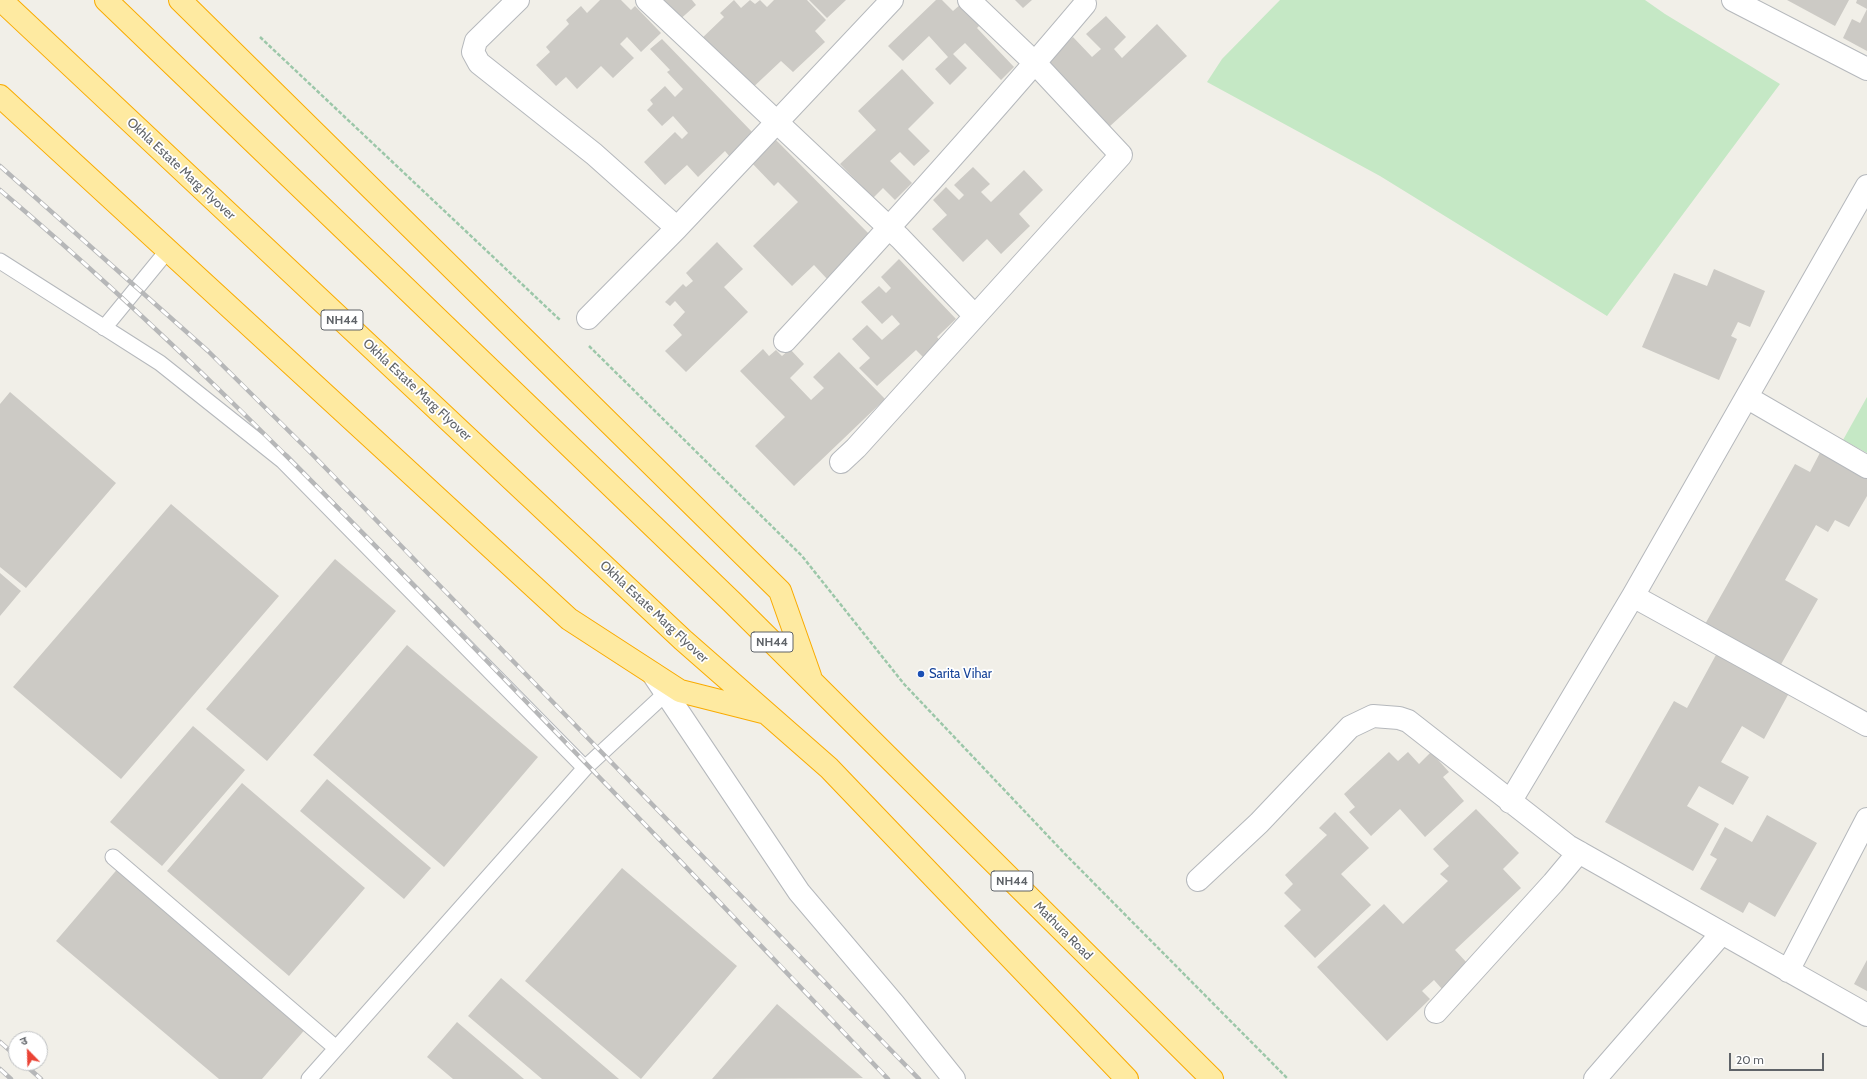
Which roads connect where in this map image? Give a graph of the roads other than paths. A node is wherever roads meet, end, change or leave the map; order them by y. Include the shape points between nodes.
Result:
1 (1, 0) edge
2 (106, 0) edge
3 (180, 0) edge
4 (518, 0) edge
5 (647, 0) edge
6 (892, 0) edge
7 (969, 0) edge
8 (1733, 0) edge
9 (1084, 4) dead end
10 (1035, 63) junction
11 (1867, 69) edge
12 (0, 96) edge
13 (778, 121) junction
14 (1867, 186) edge
15 (677, 228) junction
16 (890, 228) junction
17 (168, 250) junction
18 (0, 261) edge
19 (974, 316) junction
20 (588, 318) dead end
21 (104, 328) junction
22 (785, 341) dead end
23 (1748, 398) junction
24 (841, 462) dead end
25 (1867, 467) edge
26 (1633, 596) junction
27 (653, 674) junction
28 (812, 682) junction
29 (666, 693) junction
30 (766, 713) junction
31 (1867, 725) edge
32 (585, 768) junction
33 (1510, 802) junction
34 (1867, 819) edge
35 (1579, 852) junction
36 (113, 857) dead end
37 (1198, 880) dead end
38 (1722, 933) junction
39 (1788, 971) junction
40 (1436, 1012) dead end
41 (1867, 1015) edge
42 (336, 1048) junction
43 (309, 1079) edge
44 (954, 1079) edge
45 (1127, 1079) edge
46 (1212, 1079) edge
47 (1595, 1079) edge

1 - 30 highway, Okhla Estate Marg Flyover / NH44 via 683,640
2 - 28 highway, NH44
3 - 28 highway via 780,591
4 - 15 street via 476,41 473,52 479,63 594,154
5 - 13 street
6 - 13 street
7 - 10 street
8 - 11 street
9 - 10 street
10 - 16 street
10 - 19 street via 1121,155
12 - 17 highway
13 - 15 street
13 - 16 street
14 - 23 street
15 - 20 street
16 - 19 street
16 - 22 street
17 - 21 lane
17 - 27 highway via 569,619
18 - 21 lane
19 - 24 street
21 - 32 lane via 160,363 283,461
23 - 25 street
23 - 26 street
26 - 31 street
26 - 33 street
27 - 29 street
27 - 30 highway via 680,691
28 - 46 highway, Mathura Road / NH44
29 - 32 lane
29 - 44 street via 799,892
30 - 45 highway, NH44 via 829,768
32 - 42 lane
33 - 35 street
33 - 37 street via 1408,721 1373,716 1350,727 1259,824
34 - 39 street
35 - 38 street
35 - 40 street
36 - 42 lane
38 - 39 street
38 - 47 street
39 - 41 street
42 - 43 lane

